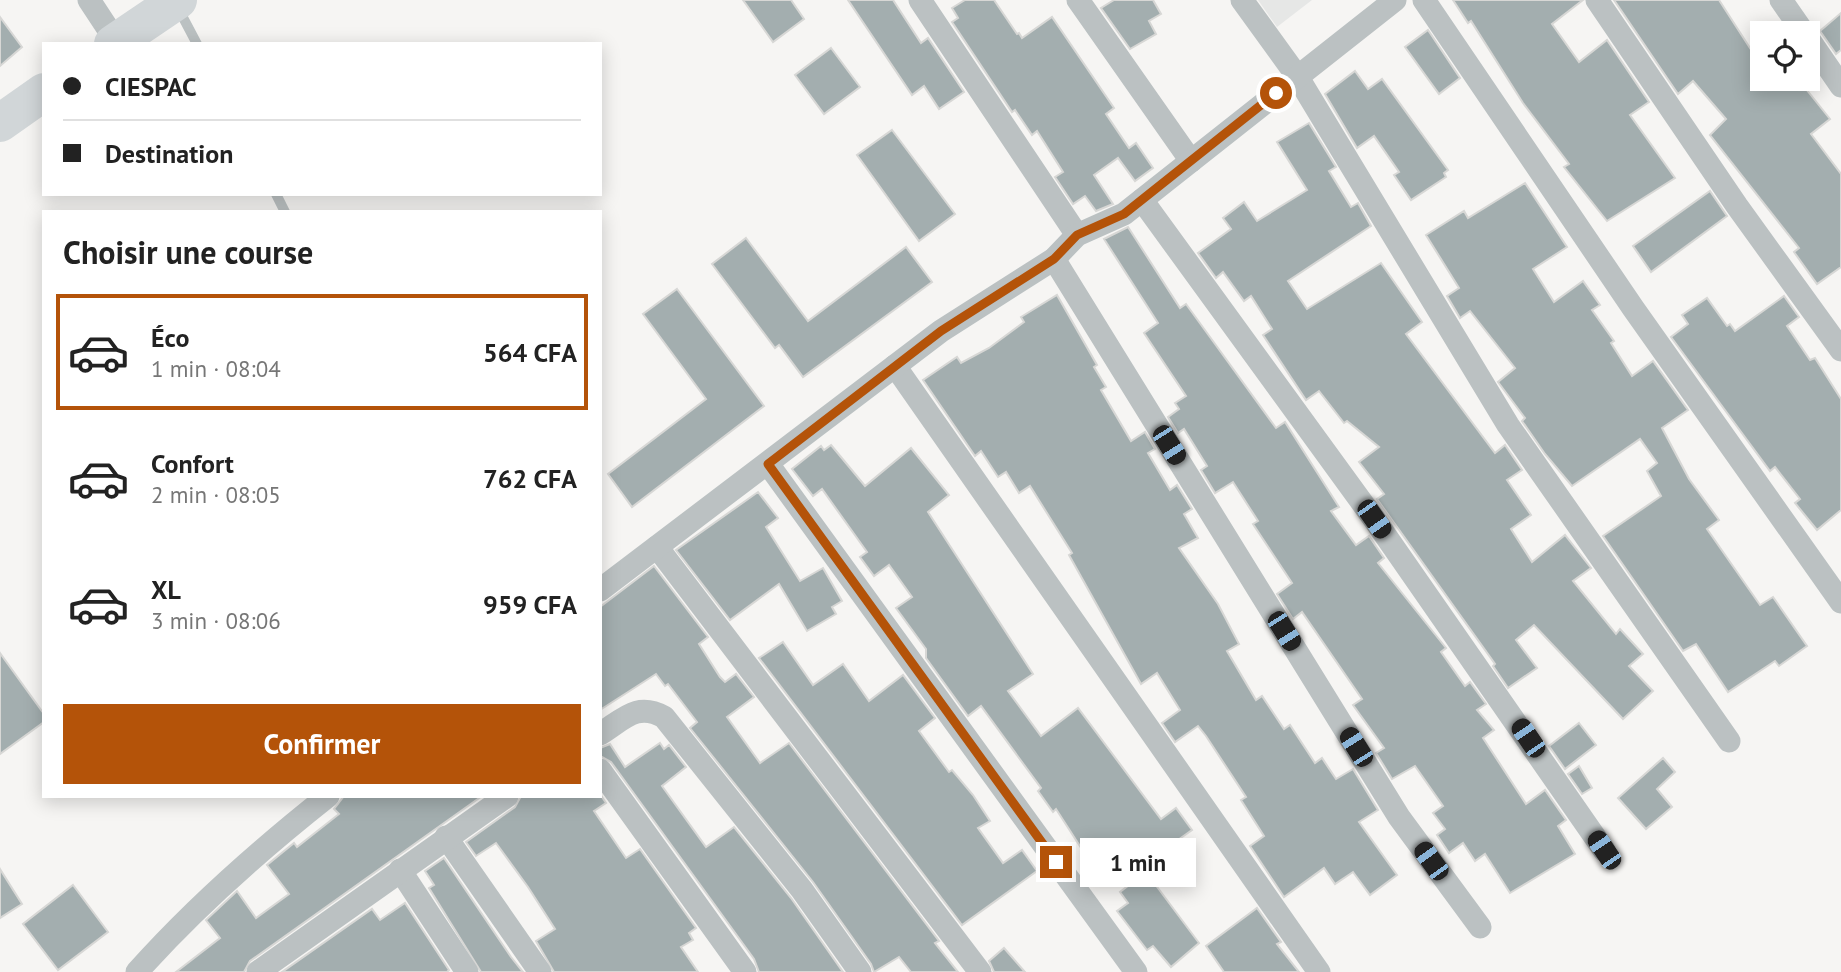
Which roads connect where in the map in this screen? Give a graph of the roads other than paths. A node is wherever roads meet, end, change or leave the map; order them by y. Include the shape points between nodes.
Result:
1 (89, 0) edge
2 (920, 0) edge
3 (1079, 0) edge
4 (1242, 0) edge
5 (1395, 0) edge
6 (1424, 0) edge
7 (1597, 0) edge
8 (1781, 0) edge
9 (177, 1) edge
10 (1796, 21) edge
11 (114, 42) edge
12 (116, 42) edge
13 (196, 42) edge
14 (1820, 55) edge
15 (1297, 76) junction
16 (1841, 86) edge
17 (42, 93) edge
18 (0, 123) edge
19 (1191, 161) junction
20 (1142, 200) junction
21 (1077, 235) junction
22 (1054, 259) junction
23 (1841, 350) edge
24 (895, 366) junction
25 (768, 464) junction
26 (657, 547) junction
27 (602, 588) edge
28 (1841, 602) edge
29 (602, 733) edge
30 (1729, 741) dead end
31 (602, 773) edge
32 (325, 798) edge
33 (504, 798) edge
34 (446, 837) junction
35 (1604, 850) dead end
36 (400, 870) junction
37 (1479, 927) dead end
38 (137, 972) edge
39 (258, 972) edge
40 (467, 972) edge
41 (540, 972) edge
42 (745, 972) edge
43 (860, 972) edge
44 (980, 972) edge
45 (1136, 972) edge
46 (1319, 972) edge

1 - 11 street
2 - 21 street
3 - 19 street
4 - 15 street
5 - 15 street
6 - 28 street
7 - 23 street
8 - 10 street
9 - 12 highway
9 - 13 lane
14 - 16 street
15 - 19 street
15 - 30 street via 1508,425
17 - 18 highway
19 - 20 street
20 - 21 street via 1124,214
20 - 35 street via 1374,519
21 - 22 street
22 - 24 street
22 - 37 street via 1399,817
24 - 25 street
24 - 46 street
25 - 26 street
25 - 45 street
26 - 27 street
26 - 44 street
29 - 43 street via 636,711 650,709 664,717 802,890
31 - 42 street
32 - 38 street via 285,830
33 - 34 street
34 - 36 street
34 - 41 street
36 - 39 street
36 - 40 street

